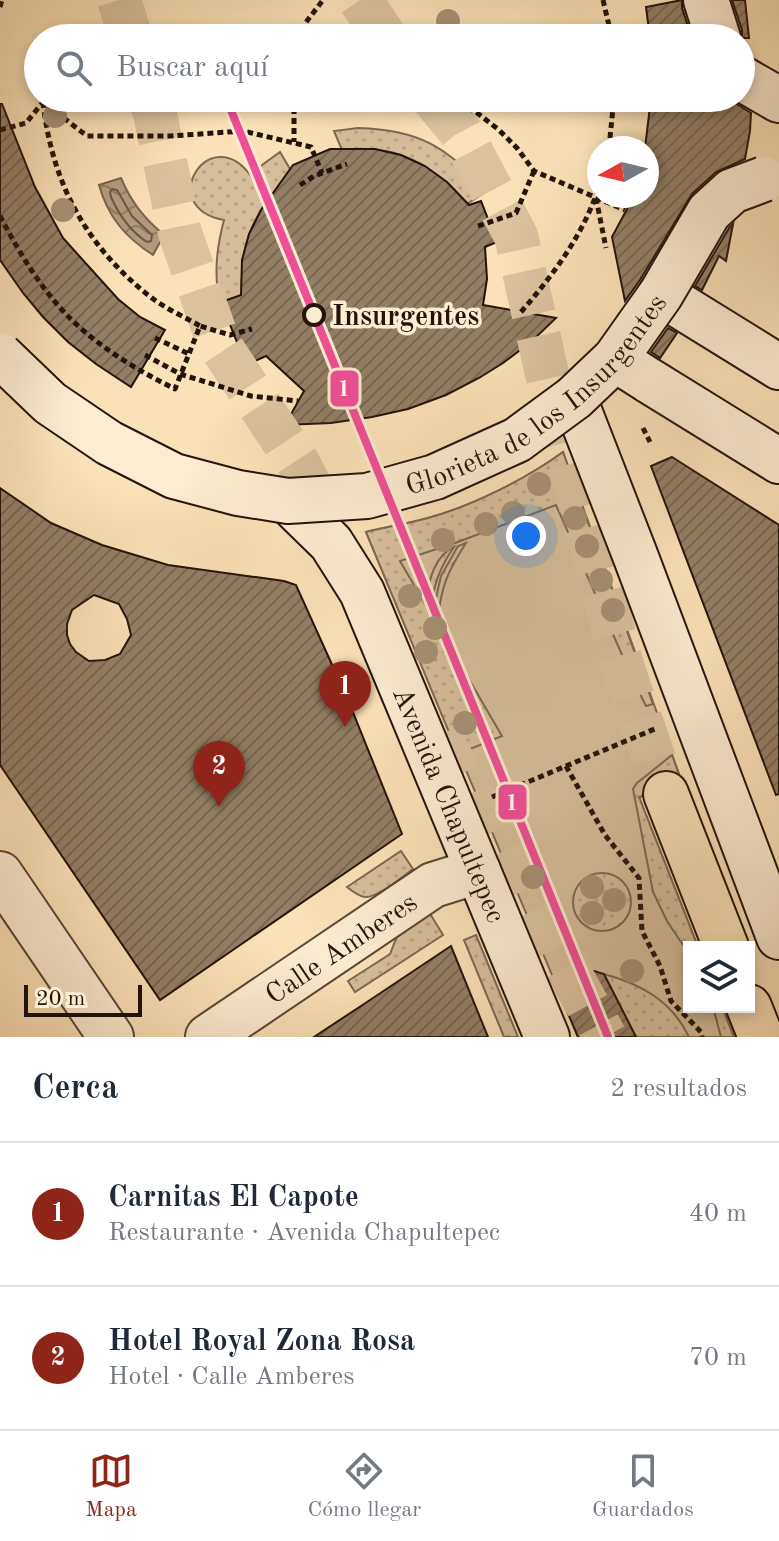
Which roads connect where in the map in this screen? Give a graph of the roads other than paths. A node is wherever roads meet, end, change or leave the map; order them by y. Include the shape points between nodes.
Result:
1 (706, 0) edge
2 (714, 24) edge
3 (755, 86) edge
4 (779, 100) edge
5 (771, 179) edge
6 (678, 304) junction
7 (0, 355) edge
8 (779, 367) edge
9 (632, 370) junction
10 (574, 398) junction
11 (779, 461) edge
12 (288, 501) junction
13 (666, 794) tunnel mouth
14 (478, 871) junction
15 (0, 874) edge
16 (779, 937) edge
17 (724, 941) edge
18 (751, 1013) edge
19 (111, 1037) edge
20 (208, 1037) edge
21 (547, 1037) edge
22 (761, 1037) edge

1 - 2 main road
3 - 4 main road
5 - 6 main road, Glorieta de los Insurgentes, bridge via 732,191 709,212
6 - 8 main road
6 - 9 main road, Glorieta de los Insurgentes, bridge
7 - 12 main road, Glorieta de los Insurgentes, bridge via 50,403 109,443 174,476
9 - 10 main road, Glorieta de los Insurgentes, bridge
9 - 11 main road
10 - 12 main road, Glorieta de los Insurgentes, bridge via 517,440 435,477 367,496
10 - 16 main road
12 - 14 main road, Avenida Chapultepec via 331,543 362,592
13 - 17 main road
14 - 20 main road, Calle Amberes via 433,885
14 - 21 main road, Avenida Chapultepec
15 - 19 main road
18 - 22 main road

